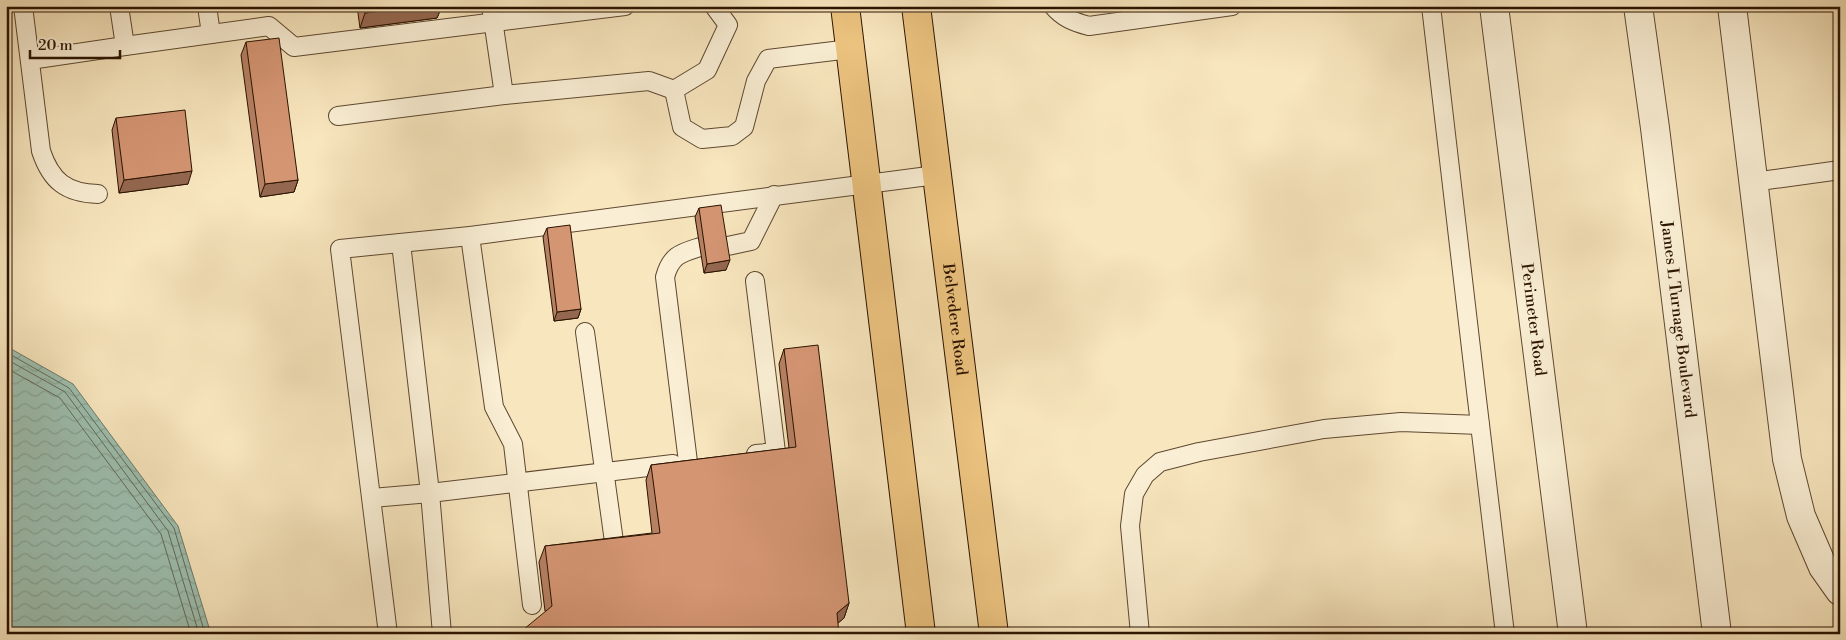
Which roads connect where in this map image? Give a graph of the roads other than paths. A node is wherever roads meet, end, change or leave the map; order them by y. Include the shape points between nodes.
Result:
1 (23, 6) edge
2 (119, 6) edge
3 (208, 6) edge
4 (625, 6) edge
5 (714, 6) edge
6 (845, 6) edge
7 (916, 6) edge
8 (1053, 6) edge
9 (1232, 6) edge
10 (1432, 6) edge
11 (1494, 6) edge
12 (1638, 6) edge
13 (1732, 6) edge
14 (556, 10) edge
15 (492, 14) edge
16 (211, 34) junction
17 (125, 46) junction
18 (850, 49) junction
19 (30, 60) junction
20 (674, 90) junction
21 (504, 95) junction
22 (338, 116) dead end
23 (1840, 170) edge
24 (936, 175) junction
25 (1753, 182) junction
26 (866, 183) junction
27 (98, 194) dead end
28 (774, 196) junction
29 (470, 236) junction
30 (401, 243) junction
31 (700, 247) dead end
32 (723, 247) edge
33 (754, 281) dead end
34 (585, 332) dead end
35 (1480, 425) junction
36 (736, 457) edge
37 (707, 460) edge
38 (688, 462) junction
39 (605, 472) junction
40 (519, 483) junction
41 (430, 493) junction
42 (372, 498) junction
43 (615, 549) edge
44 (1840, 591) edge
45 (532, 605) dead end
46 (388, 634) edge
47 (442, 634) edge
48 (921, 634) edge
49 (994, 634) edge
50 (1140, 634) edge
51 (1506, 634) edge
52 (1573, 634) edge
53 (1716, 634) edge

1 - 19 lane
2 - 17 lane
3 - 16 lane
4 - 14 lane
5 - 20 lane via 728,25 707,70
6 - 18 main road
7 - 24 main road, Belvedere Road
8 - 9 lane via 1074,22 1089,26
10 - 35 lane
11 - 52 street, Perimeter Road
12 - 53 street, James L Turnage Boulevard
13 - 25 street
14 - 15 lane
15 - 16 lane via 294,47 269,26
15 - 21 lane
16 - 17 lane
17 - 19 lane
18 - 20 lane via 768,59 756,81 744,127 732,136 702,139 682,127
18 - 26 main road
19 - 27 lane via 41,151 46,165 67,188 82,194
20 - 21 lane via 649,81
21 - 22 lane
23 - 25 lane
24 - 26 lane
24 - 49 main road, Belvedere Road
25 - 44 street via 1788,459 1801,516 1823,567
26 - 28 lane
26 - 48 main road
28 - 29 lane
28 - 32 lane via 751,241
29 - 30 lane
29 - 40 lane via 494,406 513,444
30 - 41 lane
30 - 42 lane via 340,249
31 - 38 lane via 680,253 673,259 665,276
33 - 36 lane via 776,452
34 - 39 lane
35 - 50 lane via 1401,422 1324,430 1160,462 1145,476 1134,494 1130,526
35 - 51 lane
37 - 38 lane
38 - 39 lane
39 - 40 lane
39 - 43 lane
40 - 41 lane
40 - 45 lane
41 - 42 lane
41 - 47 lane
42 - 46 lane

